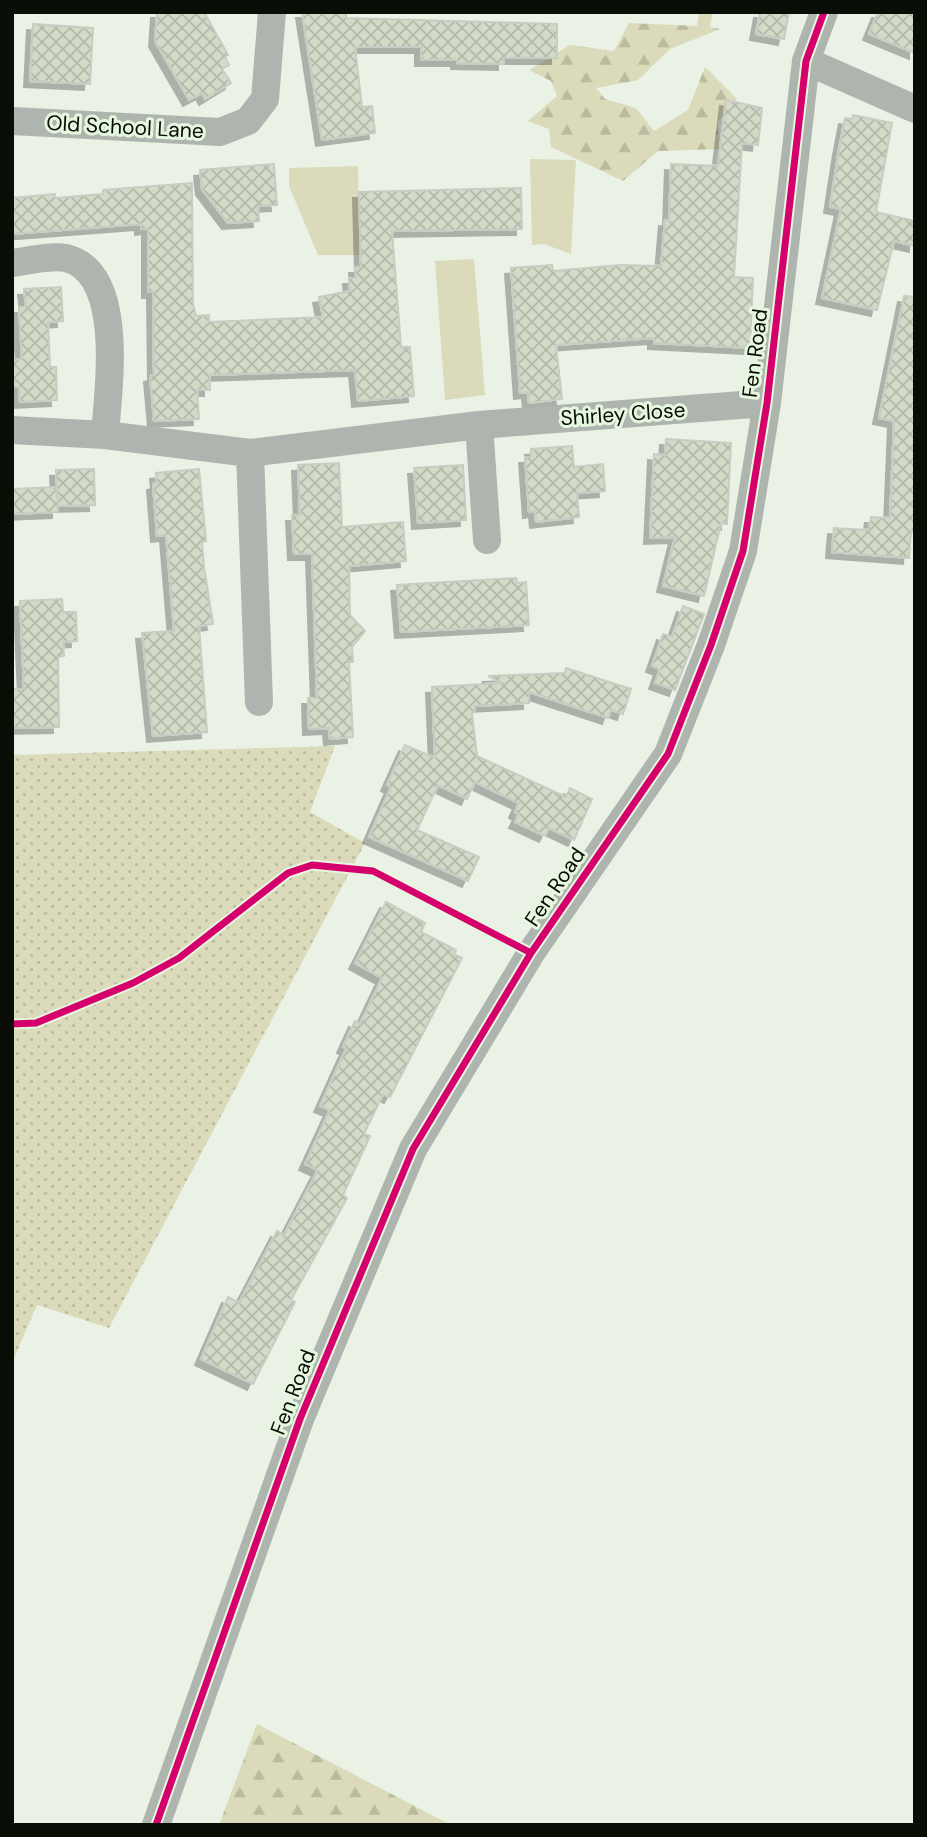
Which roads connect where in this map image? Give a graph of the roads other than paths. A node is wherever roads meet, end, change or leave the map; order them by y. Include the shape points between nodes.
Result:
1 (272, 12) edge
2 (824, 12) edge
3 (806, 61) junction
4 (915, 109) edge
5 (12, 121) edge
6 (12, 263) edge
7 (767, 403) junction
8 (479, 425) junction
9 (12, 430) edge
10 (105, 435) junction
11 (250, 453) junction
12 (487, 540) dead end
13 (259, 702) dead end
14 (156, 1825) edge

1 - 5 street, Old School Lane via 265,99 248,121 220,132
2 - 3 street, Fen Road
3 - 4 street
3 - 7 street, Fen Road
6 - 10 street via 64,257 86,266 102,289 111,350
7 - 8 street, Shirley Close
7 - 14 street, Fen Road via 743,551 668,754 531,953 413,1149 300,1419
8 - 11 street, Shirley Close
8 - 12 street
9 - 10 street, Shirley Close
10 - 11 street, Shirley Close
11 - 13 street

